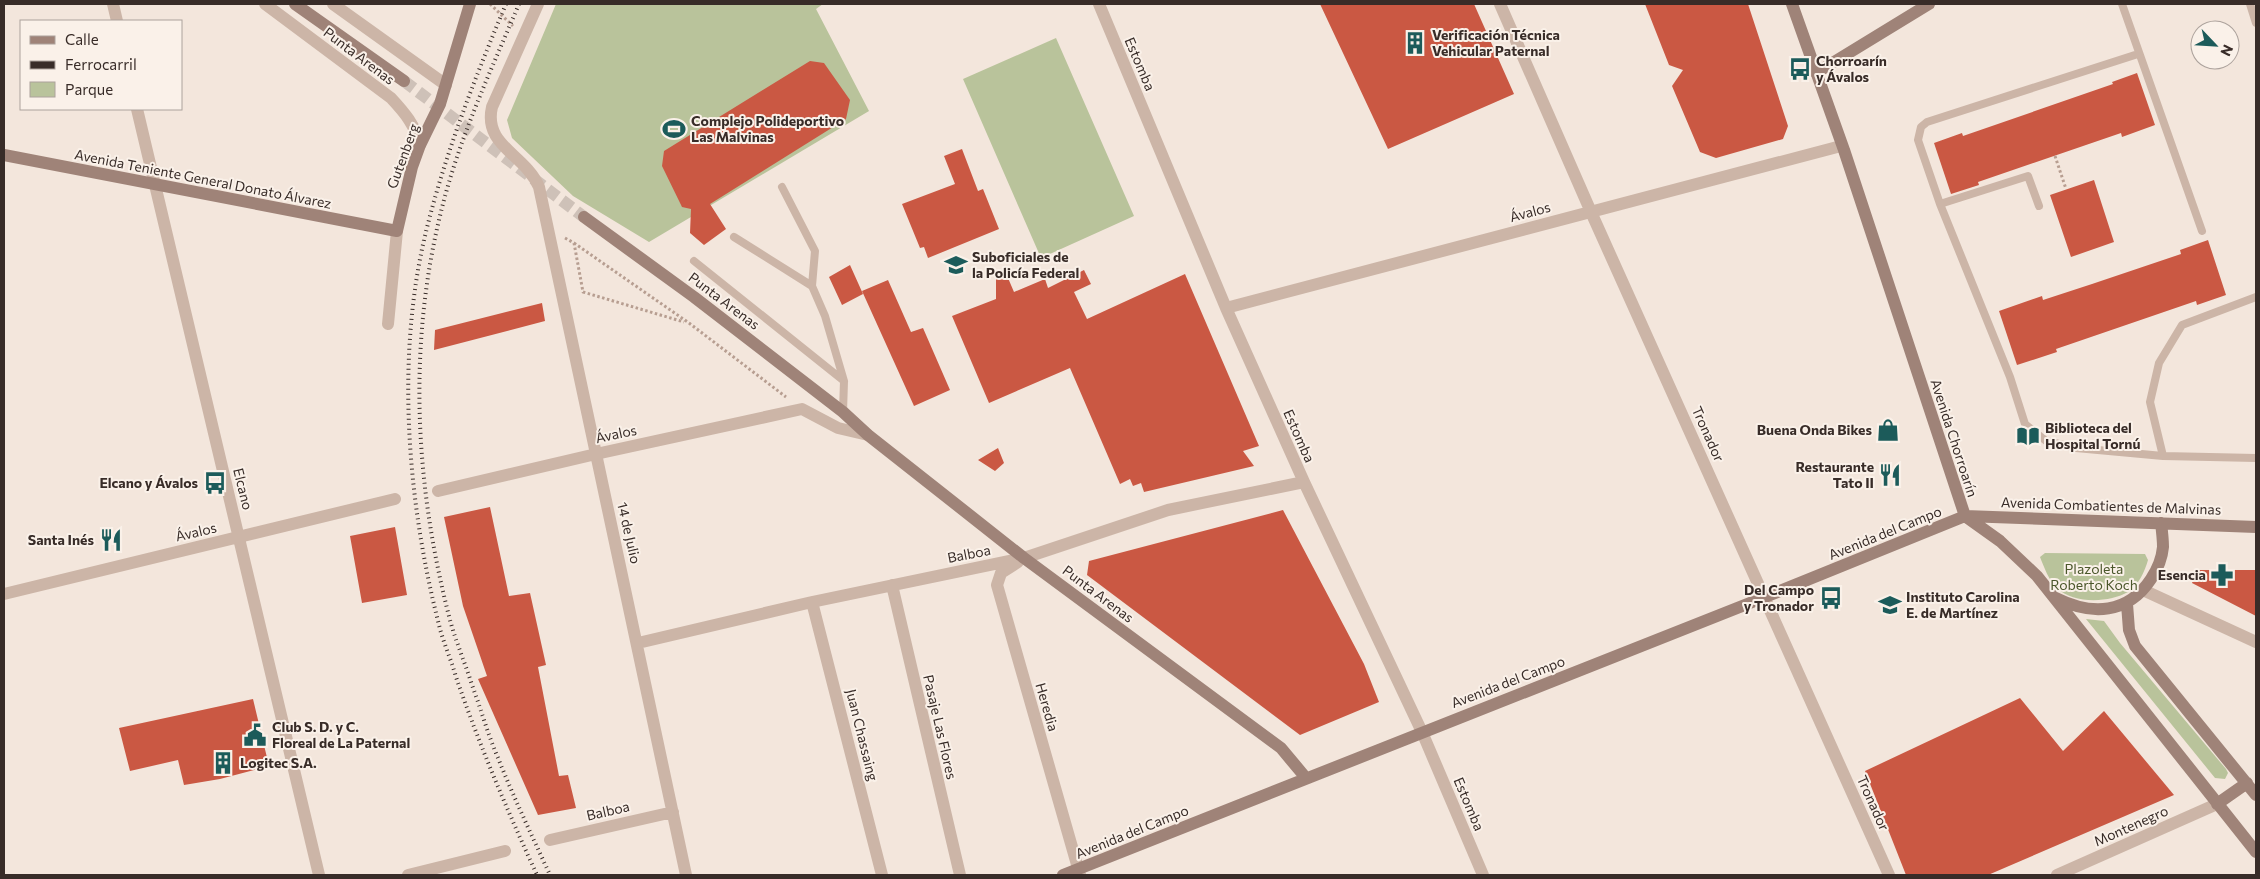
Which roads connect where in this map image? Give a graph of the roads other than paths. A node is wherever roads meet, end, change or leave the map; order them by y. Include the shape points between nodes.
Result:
1 (113, 4) edge
2 (265, 4) edge
3 (295, 4) edge
4 (333, 4) edge
5 (470, 4) edge
6 (538, 4) edge
7 (1099, 4) edge
8 (1500, 4) edge
9 (1792, 4) edge
10 (1929, 4) edge
11 (2122, 4) edge
12 (2250, 4) edge
13 (117, 20) edge
14 (2256, 23) edge
15 (2138, 54) junction
16 (1816, 73) junction
17 (404, 81) tunnel mouth
18 (446, 85) junction
19 (137, 110) edge
20 (420, 145) junction
21 (1841, 146) junction
22 (4, 155) edge
23 (155, 186) junction
24 (782, 187) dead end
25 (1940, 204) junction
26 (2038, 206) dead end
27 (1590, 212) junction
28 (584, 217) tunnel mouth
29 (397, 231) junction
30 (2202, 231) dead end
31 (734, 238) dead end
32 (694, 261) dead end
33 (812, 286) junction
34 (2256, 297) edge
35 (1226, 308) junction
36 (388, 324) dead end
37 (844, 381) junction
38 (802, 409) joint
39 (843, 412) junction
40 (868, 435) junction
41 (596, 454) junction
42 (2163, 456) junction
43 (2256, 458) edge
44 (1304, 482) junction
45 (438, 491) dead end
46 (395, 499) dead end
47 (1965, 516) junction
48 (2161, 523) junction
49 (2256, 527) edge
50 (239, 538) junction
51 (1024, 558) junction
52 (892, 585) junction
53 (2143, 590) junction
54 (4, 594) edge
55 (2052, 596) junction
56 (1765, 597) junction
57 (812, 602) junction
58 (2127, 604) junction
59 (2256, 642) edge
60 (638, 643) junction
61 (1422, 732) junction
62 (1306, 778) junction
63 (2247, 783) junction
64 (2256, 795) edge
65 (2217, 804) junction
66 (673, 812) junction
67 (550, 840) dead end
68 (505, 851) dead end
69 (2256, 852) edge
70 (1079, 872) edge
71 (319, 875) edge
72 (408, 875) edge
73 (686, 875) edge
74 (882, 875) edge
75 (960, 875) edge
76 (1063, 875) edge
77 (1483, 875) edge
78 (1889, 875) edge
79 (2057, 875) edge

1 - 13 street
2 - 20 street, Punta Arenas via 391,98 416,130
3 - 17 main road, Punta Arenas
4 - 18 street, Punta Arenas
5 - 18 main road, Gutenberg
6 - 41 street, 14 de Julio via 490,118 495,136 534,175
7 - 35 street, Estomba
8 - 27 street, Tronador
9 - 16 main road, Avenida Chorroarín
10 - 16 main road
11 - 15 lane
12 - 14 lane
15 - 25 lane via 1926,122 1921,127 1918,140
15 - 30 lane
16 - 21 main road, Avenida Chorroarín
18 - 20 main road, Gutenberg
19 - 23 street, Elcano
20 - 29 main road, Gutenberg
21 - 27 street, Ávalos
21 - 47 main road, Avenida Chorroarín
22 - 23 main road, Avenida Teniente General Donato Álvarez
23 - 29 main road, Avenida Teniente General Donato Álvarez
23 - 50 street, Elcano
24 - 33 lane via 815,251
25 - 26 lane via 2028,176
25 - 42 lane via 2010,377 2025,424 2053,443
27 - 35 street, Ávalos
27 - 56 street, Tronador
28 - 39 main road, Punta Arenas via 694,296
29 - 36 street, Gutenberg
31 - 33 lane
32 - 37 lane, Punta Arenas
33 - 37 lane
34 - 42 lane via 2182,325 2159,363 2150,402
35 - 44 street, Estomba
37 - 39 lane
38 - 40 street, Punta Arenas via 838,428
38 - 41 street, Ávalos
39 - 40 main road, Punta Arenas
40 - 51 main road, Punta Arenas
41 - 45 street, Ávalos
41 - 60 street, 14 de Julio
42 - 43 lane
44 - 51 street, Balboa via 1168,510
44 - 61 street, Estomba
46 - 50 street, Ávalos
47 - 48 main road, Avenida Combatientes de Malvinas
47 - 55 main road, Avenida Chorroarín via 2020,558
47 - 56 main road, Avenida del Campo
48 - 49 main road, Avenida Combatientes de Malvinas
48 - 53 main road via 2161,555
50 - 54 street, Ávalos
50 - 71 street, Elcano
51 - 52 street, Balboa
51 - 62 main road, Punta Arenas via 1281,748
51 - 70 street, Heredia via 1001,573 997,585
52 - 57 street, Balboa
52 - 75 street, Pasaje Las Flores
53 - 58 main road
53 - 59 street
55 - 58 main road via 2069,605 2088,609 2108,609
55 - 65 main road, Avenida Chorroarín
56 - 61 main road, Avenida del Campo
56 - 78 street, Tronador
57 - 60 street, Balboa
57 - 74 street, Juan Chassaing
58 - 63 main road via 2128,630 2135,646
60 - 66 street, 14 de Julio
61 - 62 main road, Avenida del Campo
61 - 77 street, Estomba
62 - 70 main road, Avenida del Campo
63 - 64 main road
63 - 65 main road
65 - 69 main road, Avenida Chorroarín
65 - 79 street, Montenegro
66 - 67 street, Balboa
66 - 73 street, 14 de Julio
68 - 72 street
70 - 76 main road, Avenida del Campo

